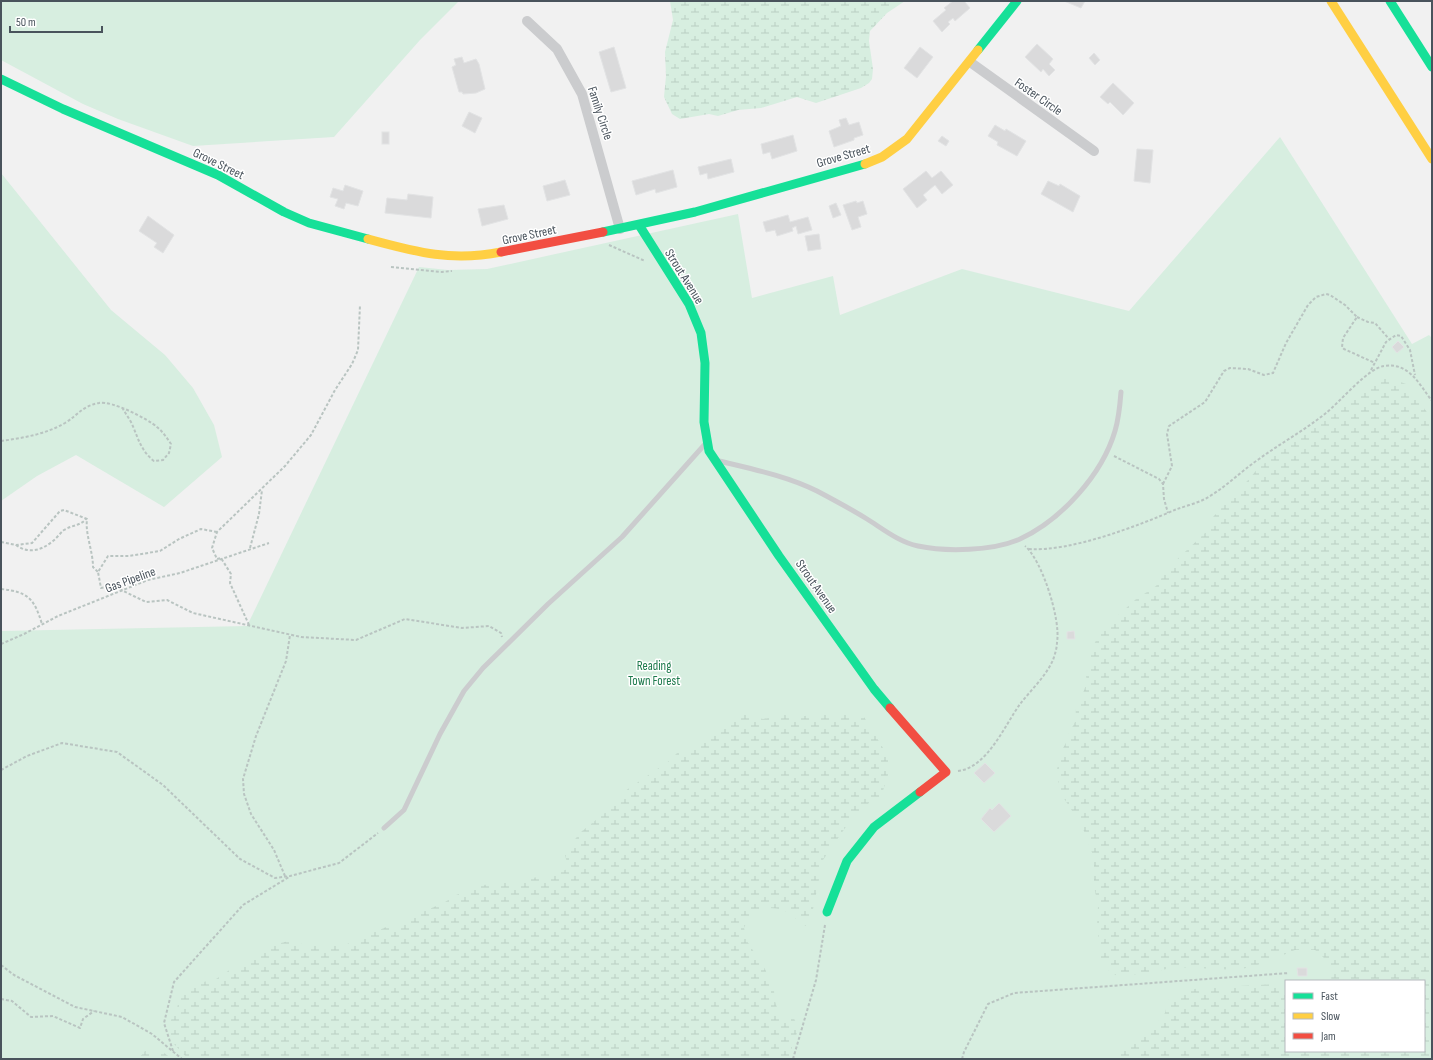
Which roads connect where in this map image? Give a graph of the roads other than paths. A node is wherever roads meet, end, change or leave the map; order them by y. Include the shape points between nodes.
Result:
1 (1017, 1) edge
2 (1331, 1) edge
3 (1390, 1) edge
4 (527, 21) dead end
5 (970, 62) junction
6 (1432, 67) edge
7 (1, 78) edge
8 (1094, 151) dead end
9 (1432, 159) edge
10 (639, 225) junction
11 (620, 229) junction
12 (1121, 392) dead end
13 (707, 443) junction
14 (716, 460) junction
15 (384, 828) road end
16 (827, 912) road end

1 - 5 main road, Grove Street
2 - 9 main road
3 - 6 main road
4 - 11 street, Family Circle via 557,49 582,94
5 - 8 street, Foster Circle
5 - 10 main road, Grove Street via 907,139 882,157 695,212
7 - 11 main road, Grove Street via 63,109 218,175 299,219 404,249 437,256 471,257
10 - 11 main road, Grove Street
10 - 13 main road, Strout Avenue via 686,298 701,334 706,382 704,418
12 - 14 lane via 1115,432 1106,452 1093,474 1060,513 1018,540 980,548 917,546 897,538 815,490 768,473
13 - 14 main road, Strout Avenue
13 - 15 lane via 622,537 483,668 464,691 440,734 404,810
14 - 16 main road, Strout Avenue via 874,689 946,772 874,827 847,861

